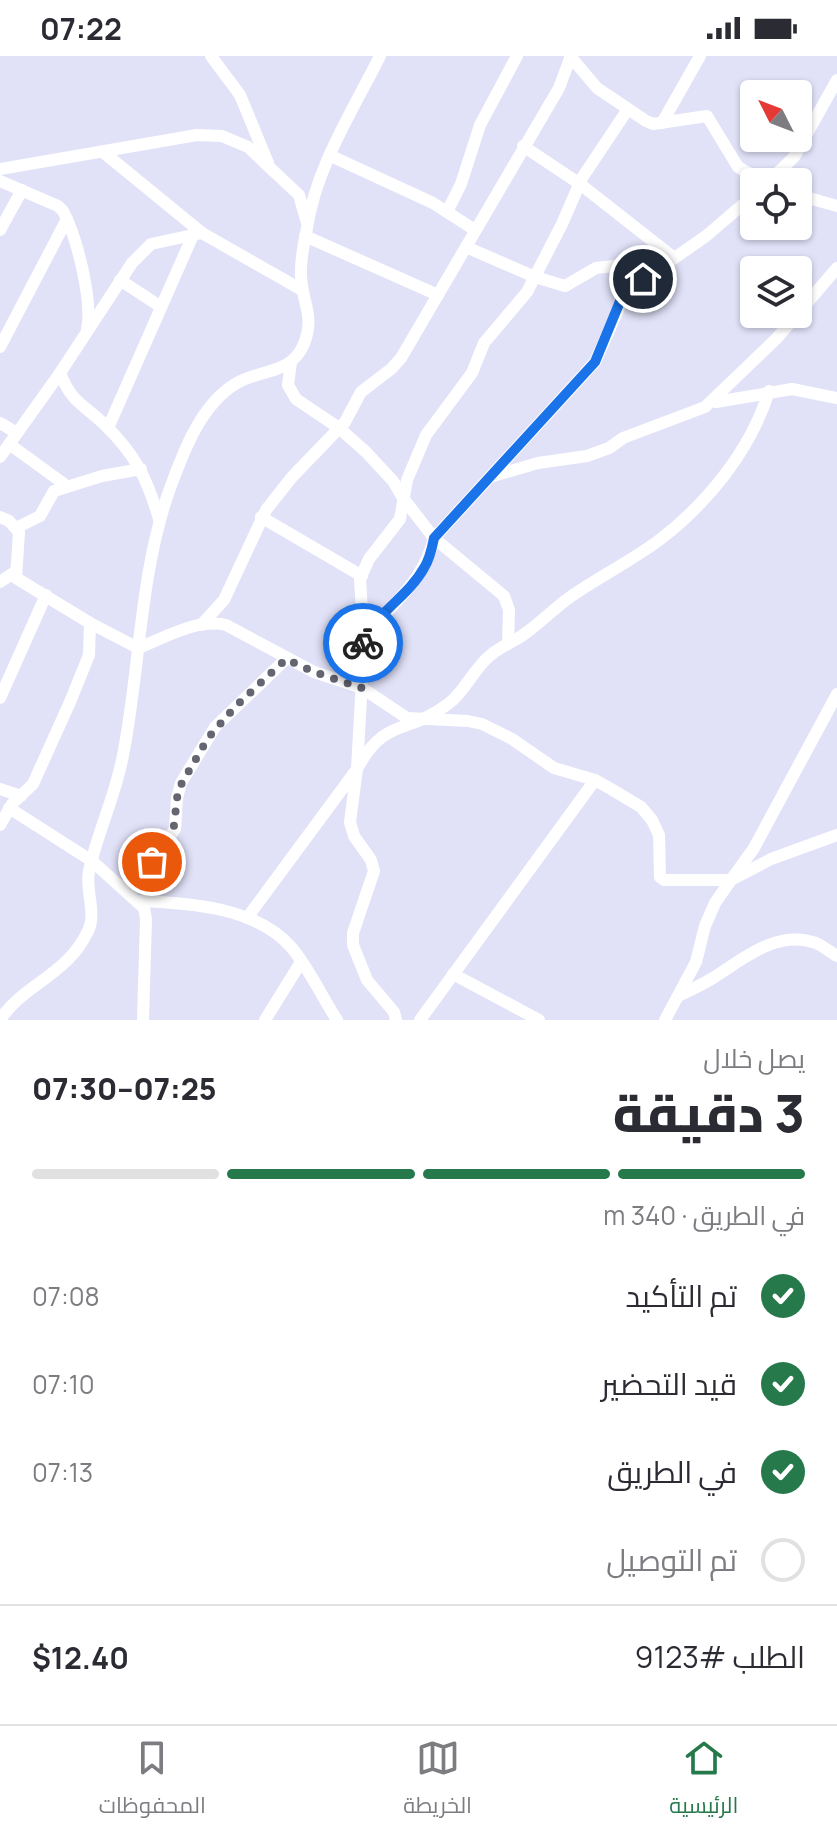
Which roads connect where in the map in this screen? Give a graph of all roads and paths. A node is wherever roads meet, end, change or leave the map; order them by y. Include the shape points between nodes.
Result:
1 (211, 56) edge
2 (380, 56) edge
3 (517, 56) edge
4 (571, 56) edge
5 (700, 56) edge
6 (837, 80) edge
7 (628, 109) junction
8 (662, 123) junction
9 (523, 146) junction
10 (103, 152) junction
11 (331, 156) junction
12 (269, 166) junction
13 (740, 168) edge
14 (782, 168) edge
15 (0, 169) edge
16 (0, 181) edge
17 (580, 184) junction
18 (22, 190) junction
19 (812, 199) edge
20 (837, 206) edge
21 (740, 207) edge
22 (447, 212) junction
23 (67, 219) junction
24 (306, 229) junction
25 (0, 230) edge
26 (475, 230) junction
27 (197, 234) junction
28 (466, 247) junction
29 (673, 257) junction
30 (661, 266) junction
31 (837, 268) edge
32 (535, 277) junction
33 (120, 280) junction
34 (302, 290) junction
35 (438, 295) junction
36 (161, 307) junction
37 (86, 335) junction
38 (0, 347) edge
39 (291, 362) junction
40 (60, 373) junction
41 (769, 391) junction
42 (837, 398) edge
43 (713, 402) junction
44 (0, 423) edge
45 (108, 428) junction
46 (339, 428) junction
47 (13, 439) junction
48 (0, 457) edge
49 (141, 469) junction
50 (490, 477) junction
51 (67, 486) junction
52 (403, 498) junction
53 (0, 517) edge
54 (261, 517) junction
55 (160, 522) junction
56 (16, 528) junction
57 (434, 538) junction
58 (15, 572) junction
59 (362, 576) junction
60 (0, 582) edge
61 (46, 595) junction
62 (90, 623) junction
63 (201, 625) junction
64 (363, 641) junction
65 (508, 644) junction
66 (138, 648) junction
67 (286, 659) junction
68 (362, 688) junction
69 (837, 694) edge
70 (0, 698) edge
71 (423, 719) junction
72 (357, 769) junction
73 (595, 780) junction
74 (0, 789) edge
75 (21, 796) junction
76 (9, 808) junction
77 (0, 825) edge
78 (835, 837) edge
79 (92, 861) junction
80 (731, 880) junction
81 (142, 902) junction
82 (247, 918) junction
83 (837, 956) edge
84 (301, 962) junction
85 (453, 974) junction
86 (680, 995) junction
87 (330, 1008) junction
88 (0, 1020) edge
89 (143, 1020) edge
90 (265, 1020) edge
91 (322, 1020) edge
92 (337, 1020) edge
93 (396, 1020) edge
94 (420, 1020) edge
95 (539, 1020) edge
96 (665, 1020) edge

1 - 12 street via 240,95
2 - 11 street
3 - 22 street via 480,125
4 - 7 street via 590,82
4 - 9 street via 559,88
5 - 8 street
6 - 14 street via 794,157
7 - 8 street via 646,121
7 - 17 street
8 - 13 street via 707,116
9 - 17 street
9 - 26 street
10 - 12 street via 197,135 222,136 248,147
10 - 15 street
10 - 27 street
11 - 22 street
11 - 24 street
12 - 24 street via 299,195
16 - 18 street
17 - 29 street
17 - 32 street
18 - 23 street via 58,206
18 - 25 street
19 - 20 street
21 - 29 street
22 - 26 street
23 - 37 street via 89,309
23 - 38 street
24 - 34 street
24 - 35 street
26 - 28 street
27 - 33 street via 151,244
27 - 34 street
27 - 36 street
28 - 32 street
28 - 35 street
29 - 30 street
30 - 32 street via 596,268 565,286
30 - 50 street via 626,292 595,362
31 - 43 street
32 - 52 street via 484,343 472,373 426,435
33 - 36 street
33 - 37 street
34 - 39 street via 310,321
35 - 46 street via 397,363 361,392
36 - 45 street
37 - 40 street
39 - 46 street via 288,385 296,399
39 - 55 street via 237,383 209,408 177,471
40 - 45 street via 70,396
40 - 47 street
41 - 42 street via 802,389
41 - 43 street
41 - 65 street via 737,458 685,518
43 - 50 street via 596,453
44 - 47 street
45 - 49 street
46 - 52 street via 379,464
46 - 54 street
47 - 48 street
47 - 51 street
49 - 51 street
49 - 55 street
50 - 57 street
51 - 56 street via 51,492 37,520
52 - 57 street
52 - 59 street via 400,519
53 - 56 street
54 - 59 street
54 - 63 street via 224,600
55 - 66 street
56 - 58 street via 20,539
57 - 64 street via 421,574
57 - 65 street via 504,596
58 - 60 street
58 - 61 street via 16,578
59 - 64 street
61 - 62 street
61 - 70 street
62 - 66 street
62 - 75 street via 87,663 33,784
63 - 66 street
63 - 67 street via 226,625
64 - 68 street
65 - 71 street via 483,661 450,703
66 - 79 street via 119,779
67 - 68 street
67 - 81 street via 215,727 181,783 173,834 151,867
68 - 71 street via 398,713
68 - 72 street
69 - 80 street via 754,848
71 - 72 street via 386,732
71 - 73 street via 482,724 554,768
72 - 82 street
72 - 93 street via 350,822 374,871 353,945 367,980
73 - 80 street via 641,807 652,820 659,835 662,880
73 - 85 street
74 - 75 street
75 - 76 street
76 - 77 street
76 - 79 street
78 - 80 street
79 - 81 street
79 - 88 street via 87,884 91,924 86,935 62,968
80 - 86 street via 715,903
81 - 82 street via 185,904
81 - 89 street
82 - 84 street via 281,937
83 - 86 street via 817,944 785,941 756,949
84 - 87 street
84 - 90 street
85 - 94 street
85 - 95 street
86 - 96 street
87 - 91 street
87 - 92 street

